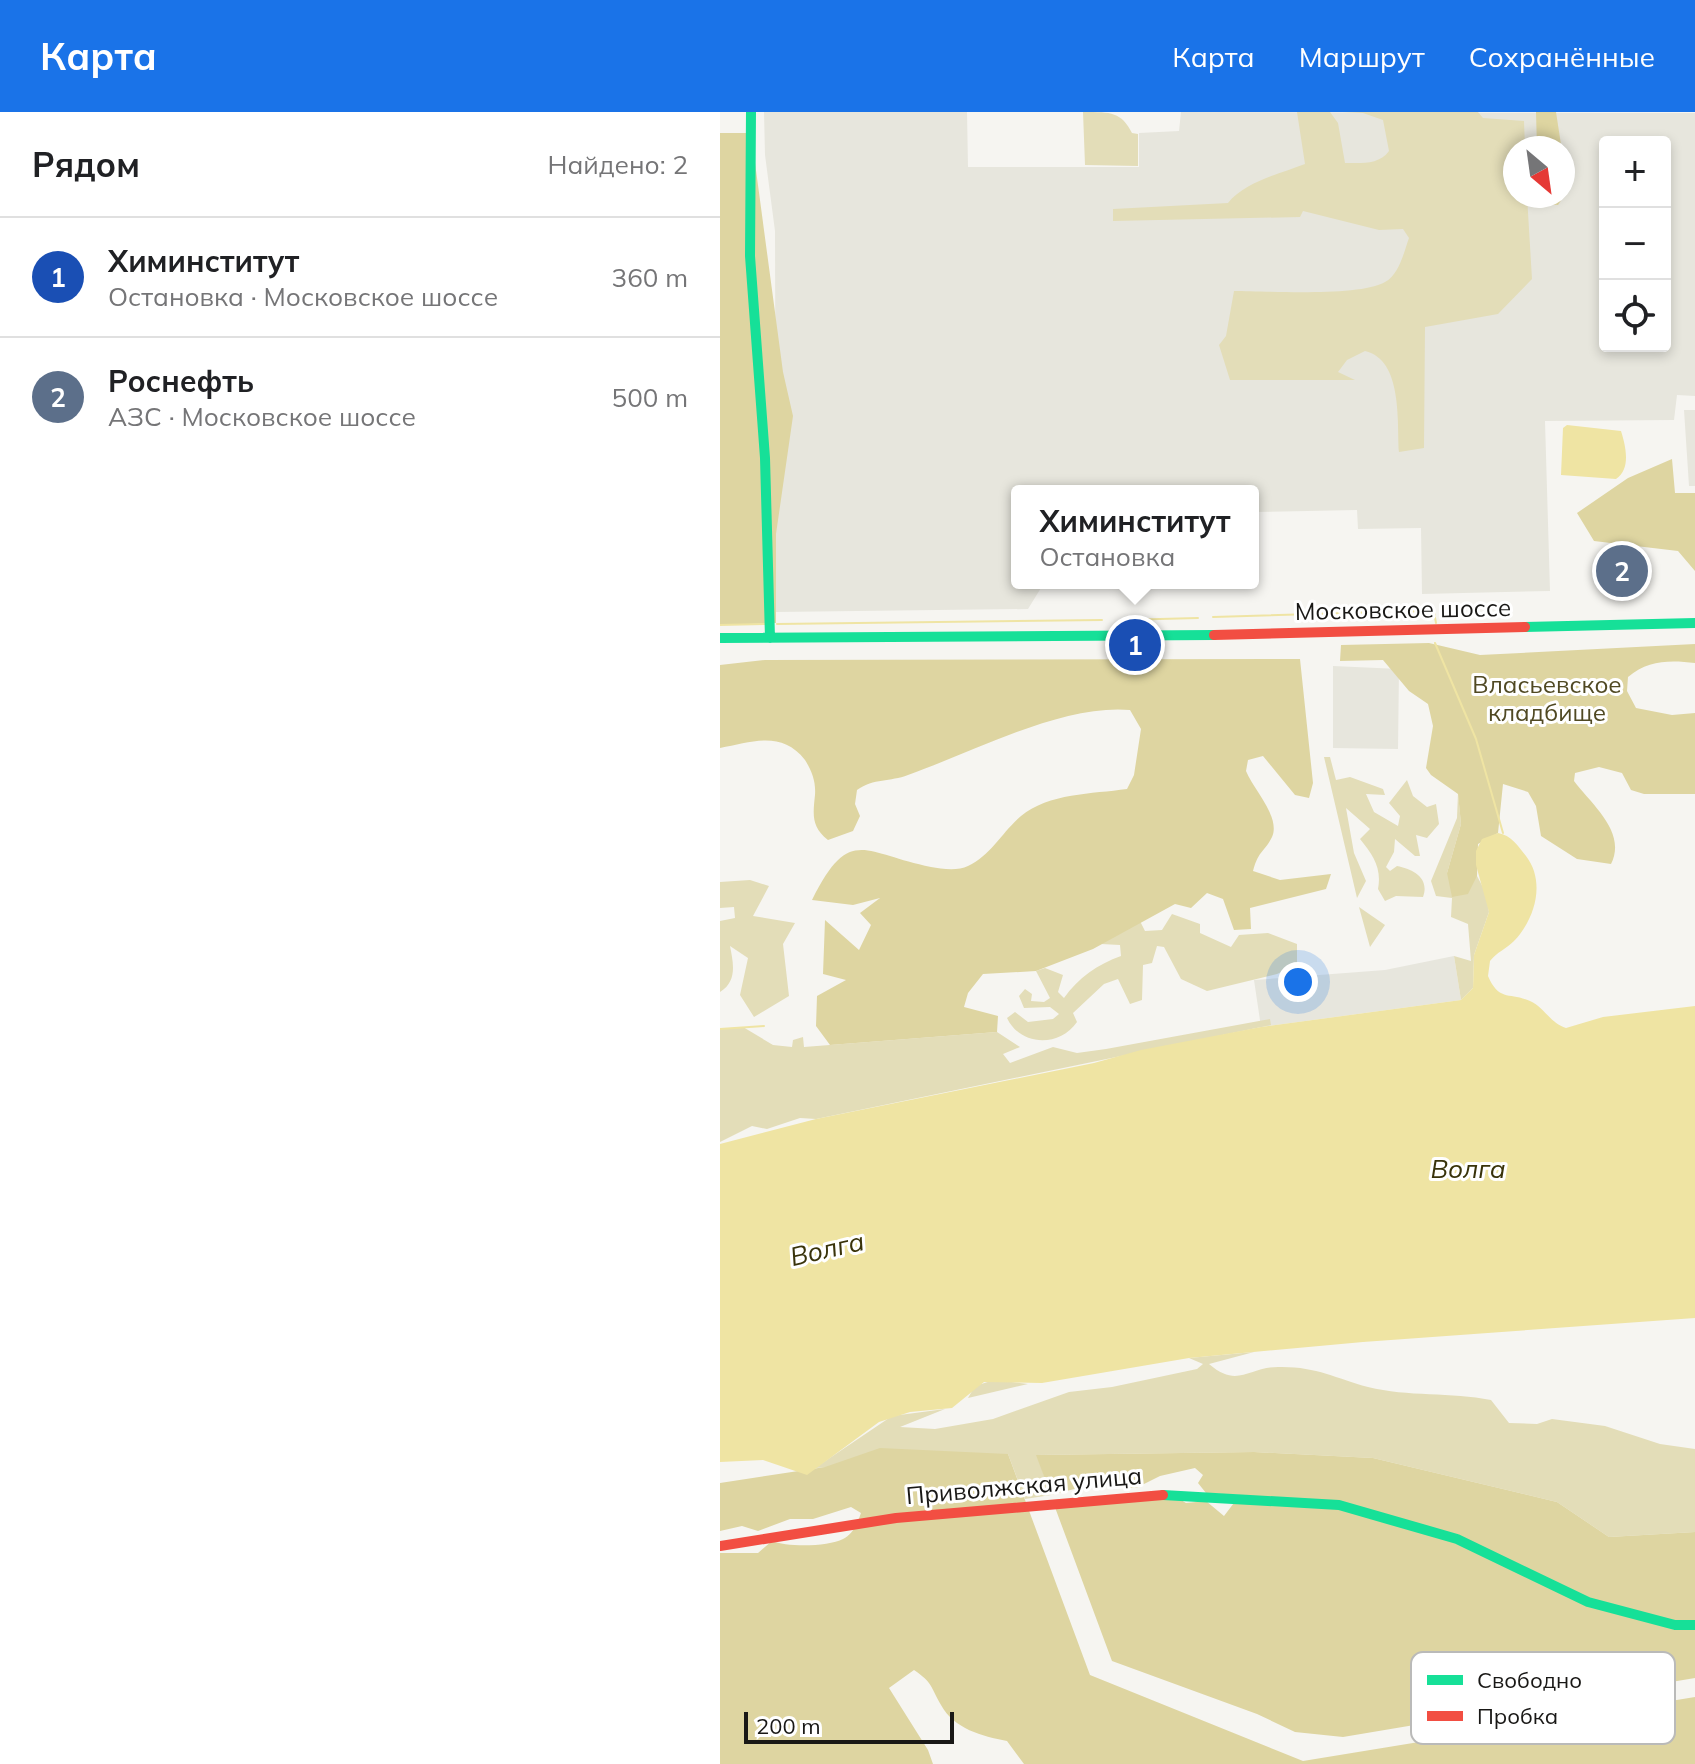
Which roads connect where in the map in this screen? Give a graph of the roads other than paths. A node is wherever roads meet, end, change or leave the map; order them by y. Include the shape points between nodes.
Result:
1 (751, 112) edge
2 (1695, 623) edge
3 (720, 638) edge
4 (773, 638) junction
5 (720, 1546) edge
6 (1695, 1625) edge

1 - 4 street via 750,256
2 - 4 street, Московское шоссе via 1218,635
3 - 4 street, Московское шоссе
5 - 6 street, Приволжская улица via 912,1516 1149,1493 1339,1505 1457,1539 1588,1602 1675,1625

